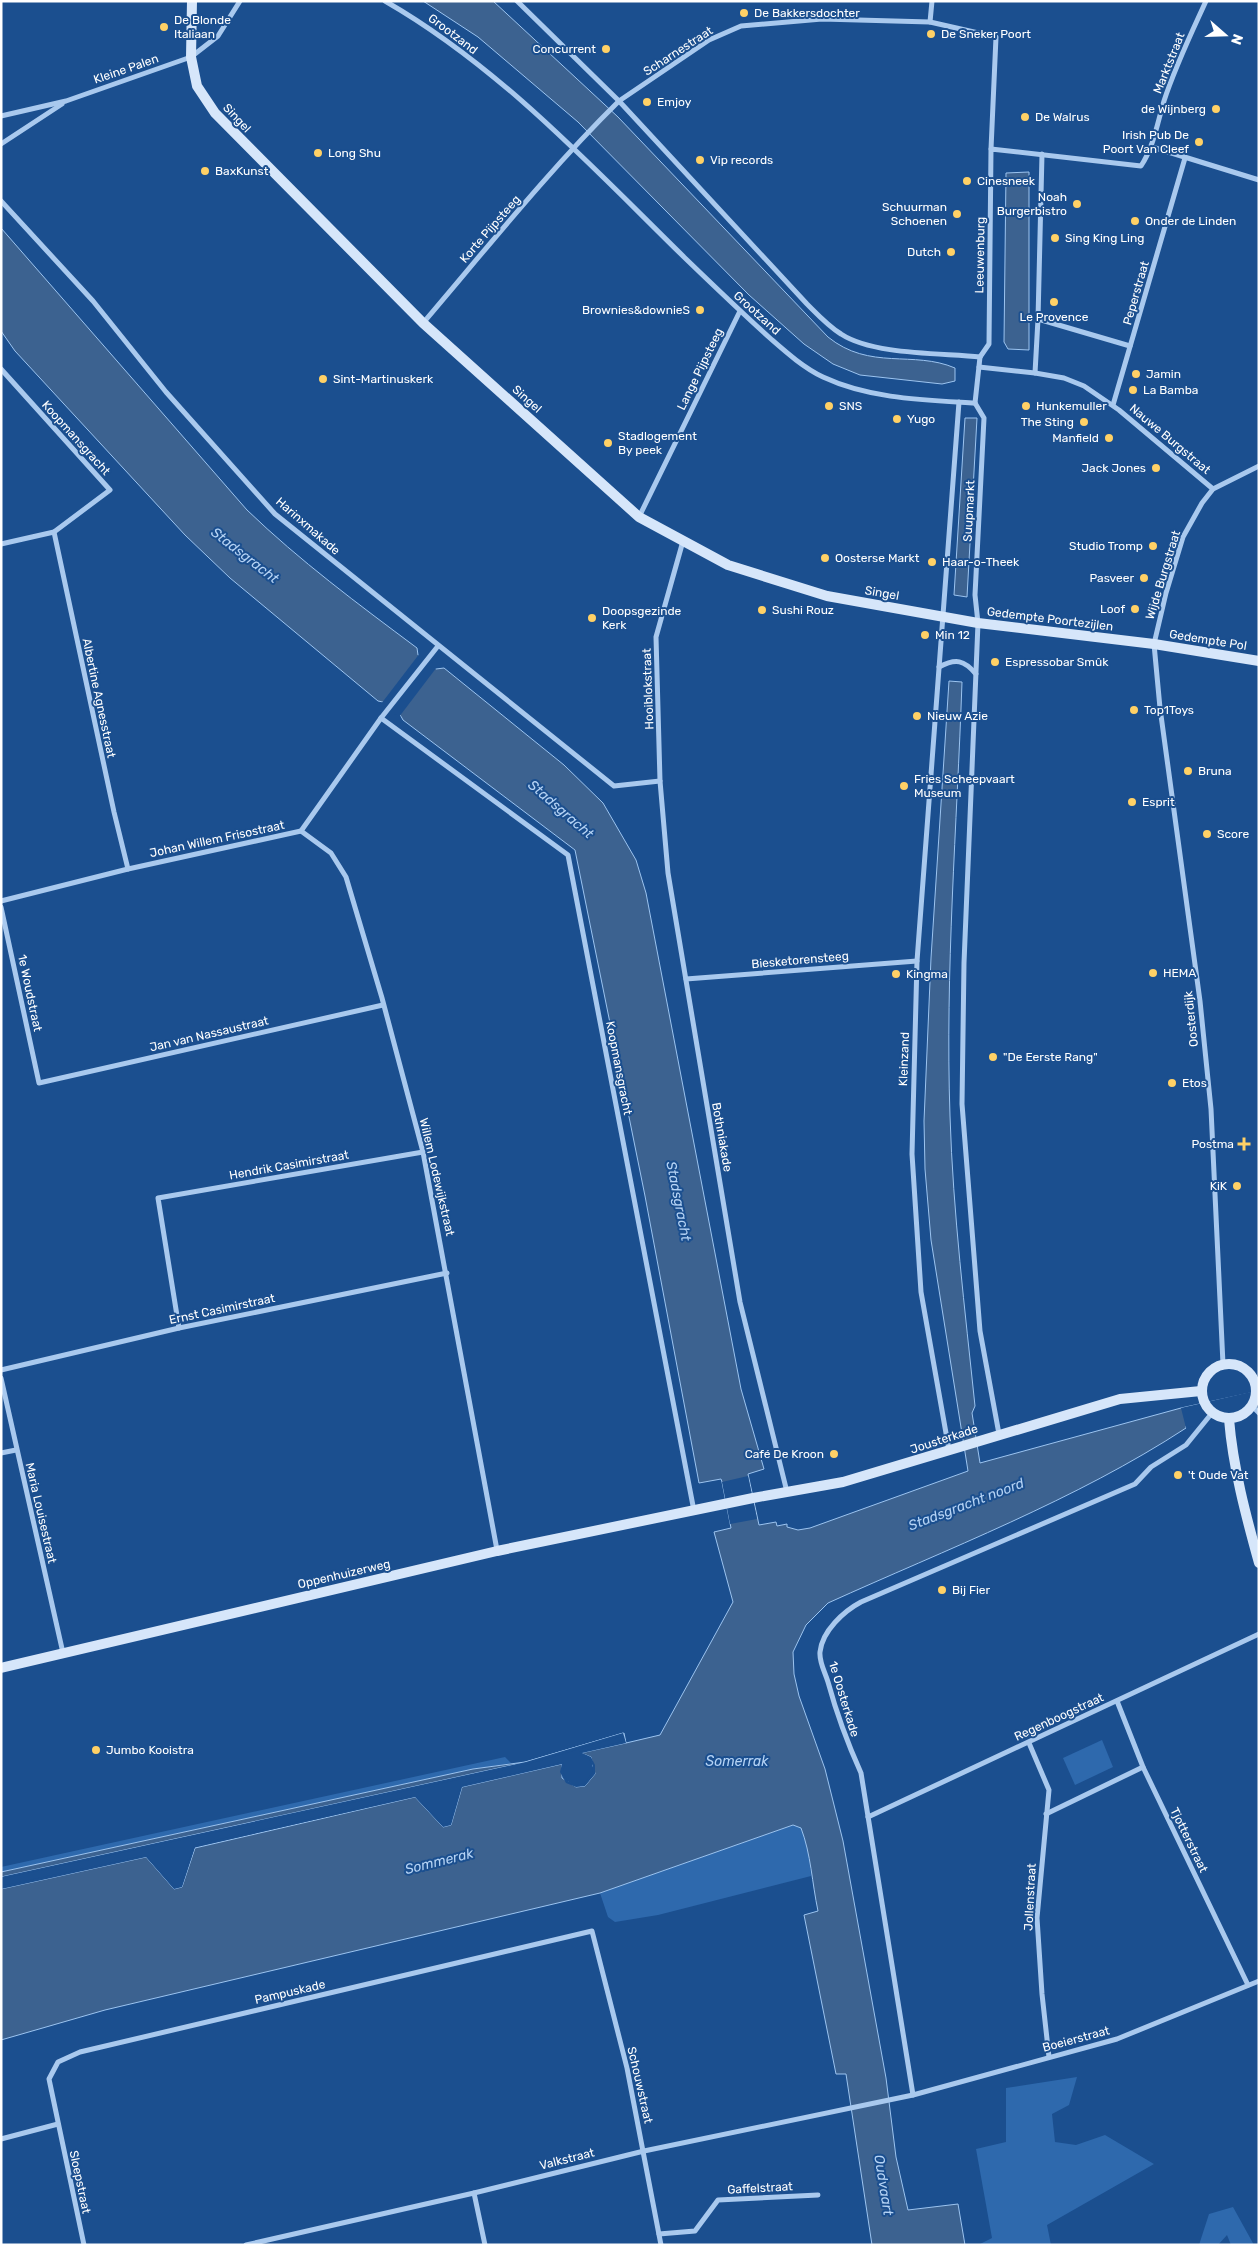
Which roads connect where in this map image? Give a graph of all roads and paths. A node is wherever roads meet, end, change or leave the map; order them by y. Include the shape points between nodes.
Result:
1 (192, 1) edge
2 (240, 1) edge
3 (385, 1) edge
4 (518, 1) edge
5 (932, 1) edge
6 (1206, 1) edge
7 (930, 22) junction
8 (996, 38) joint
9 (191, 57) junction
10 (66, 101) junction
11 (619, 101) junction
12 (1, 116) edge
13 (1, 144) edge
14 (1152, 148) junction
15 (572, 149) junction
16 (991, 149) junction
17 (1042, 154) junction
18 (1185, 158) junction
19 (1259, 180) edge
20 (1, 201) edge
21 (740, 311) junction
22 (1038, 319) junction
23 (423, 323) junction
24 (1130, 346) junction
25 (980, 357) junction
26 (979, 367) junction
27 (1, 369) edge
28 (1035, 373) junction
29 (959, 402) junction
30 (975, 403) junction
31 (1113, 406) junction
32 (1259, 466) edge
33 (1214, 489) junction
34 (639, 517) junction
35 (54, 532) junction
36 (683, 541) junction
37 (1, 544) edge
38 (945, 616) junction
39 (978, 623) junction
40 (1154, 644) junction
41 (438, 646) junction
42 (1259, 661) edge
43 (939, 667) junction
44 (976, 674) junction
45 (381, 718) junction
46 (660, 781) junction
47 (301, 831) junction
48 (128, 868) junction
49 (1, 901) edge
50 (1, 907) edge
51 (917, 961) junction
52 (686, 979) junction
53 (383, 1005) junction
54 (39, 1083) joint
55 (423, 1152) junction
56 (447, 1273) junction
57 (179, 1328) junction
58 (1224, 1364) junction
59 (1, 1370) edge
60 (1255, 1373) edge
61 (1, 1378) edge
62 (1201, 1391) junction
63 (1256, 1410) edge
64 (1212, 1413) junction
65 (1228, 1419) junction
66 (999, 1434) junction
67 (953, 1449) junction
68 (16, 1450) junction
69 (1, 1453) edge
70 (787, 1492) junction
71 (694, 1512) junction
72 (497, 1551) junction
73 (1259, 1563) edge
74 (1259, 1634) edge
75 (63, 1653) junction
76 (1, 1668) edge
77 (1117, 1701) junction
78 (1028, 1743) junction
79 (1143, 1767) junction
80 (1046, 1814) junction
81 (868, 1817) junction
82 (592, 1931) joint
83 (1259, 1981) edge
84 (1248, 1985) junction
85 (1049, 2057) junction
86 (913, 2095) junction
87 (893, 2099) joint
88 (58, 2124) junction
89 (1, 2139) edge
90 (644, 2151) junction
91 (474, 2193) junction
92 (818, 2195) dead end
93 (659, 2234) junction
94 (84, 2245) edge
95 (246, 2245) edge
96 (485, 2245) edge
97 (661, 2245) edge

1 - 9 main road, Singel
2 - 9 street, Kleine Palen via 218,36
3 - 15 street, Grootzand via 463,53
4 - 11 street
5 - 7 street
6 - 14 street, Marktstraat via 1178,62
7 - 8 street, Scharnestraat
7 - 11 street, Scharnestraat via 822,19 741,26 709,40
8 - 16 street, Leeuwenburg
9 - 10 street, Kleine Palen
9 - 23 main road, Singel via 197,86 214,113
10 - 12 street, Kleine Palen
10 - 13 street, Kleine Palen
11 - 15 street
11 - 25 street via 807,304 842,335 876,348
14 - 17 street, Marktstraat via 1141,166
14 - 18 street
15 - 21 street, Grootzand
15 - 23 street, Korte Pijpsteeg
16 - 17 street
16 - 25 street, Leeuwenburg via 989,344
17 - 22 street
18 - 19 street
18 - 24 street, Peperstraat
20 - 41 street, Harinxmakade via 93,301 166,392 275,514
21 - 29 street, Grootzand via 802,363 838,384 891,396
21 - 34 street, Lange Pijpsteeg
22 - 24 street
22 - 28 street
23 - 34 main road, Singel
24 - 31 street, Peperstraat
25 - 26 street, Leeuwenburg
26 - 28 street, Nauwe Burgstraat
26 - 30 street, Leeuwenburg
27 - 35 street, Koopmansgracht via 110,490
28 - 31 street, Nauwe Burgstraat via 1064,378 1084,386
29 - 30 street, Grootzand
29 - 38 street, Suupmarkt
30 - 39 street, Suupmarkt via 984,418 975,595
31 - 33 street, Nauwe Burgstraat
32 - 33 street
33 - 40 street, Wijde Burgstraat via 1182,537
34 - 36 main road, Singel
35 - 37 street
35 - 48 street, Albertine Agnesstraat
36 - 38 main road, Singel via 728,565 827,596
36 - 46 street, Hooiblokstraat via 656,637
38 - 39 main road, Gedempte Poortezijlen
38 - 43 street, Kleinzand
39 - 40 main road, Gedempte Poortezijlen
39 - 44 street
40 - 42 main road, Gedempte Pol
40 - 58 street, Oosterdijk via 1211,1109
41 - 45 street, Johan Willem Frisostraat
41 - 46 street, Harinxmakade via 614,786
43 - 44 street via 956,660 963,661
43 - 51 street, Kleinzand
44 - 66 street via 962,1104 980,1331
45 - 47 street, Johan Willem Frisostraat
45 - 71 street, Koopmansgracht via 568,855
46 - 52 street, Bothniakade via 668,873
47 - 48 street, Johan Willem Frisostraat
47 - 53 street, Willem Lodewijkstraat via 331,852 346,877
48 - 49 street, Johan Willem Frisostraat
50 - 54 street, 1e Woudstraat
51 - 52 street, Biesketorensteeg
51 - 67 street, Kleinzand via 912,1164 921,1292
52 - 70 street, Bothniakade via 740,1302
53 - 54 street, Jan van Nassaustraat
53 - 55 street, Willem Lodewijkstraat
55 - 56 street, Willem Lodewijkstraat
55 - 57 street, Hendrik Casimirstraat via 158,1198
56 - 57 street, Ernst Casimirstraat
56 - 72 street, Willem Lodewijkstraat
57 - 59 street, Ernst Casimirstraat
58 - 60 main road via 1240,1366
58 - 62 main road via 1208,1373
60 - 63 main road
61 - 68 street, Maria Louisestraat
62 - 64 main road via 1203,1402
62 - 66 main road, Jousterkade via 1120,1399
63 - 65 main road
64 - 65 main road
64 - 81 street, 1e Oosterkade via 1186,1445 1151,1466 1135,1484 861,1602 839,1619 823,1641 820,1652 822,1666 841,1730 860,1773
65 - 73 main road via 1244,1508
66 - 67 main road, Jousterkade
67 - 70 main road, Jousterkade via 843,1482
68 - 69 street
68 - 75 street, Maria Louisestraat
70 - 71 main road, Jousterkade
71 - 72 main road, Oppenhuizerweg
72 - 75 main road, Oppenhuizerweg
74 - 77 street, Regenboogstraat
75 - 76 main road, Oppenhuizerweg
77 - 78 street, Regenboogstraat
77 - 79 street, Tjotterstraat
78 - 80 street, Jollenstraat via 1049,1790
78 - 81 street, Regenboogstraat
79 - 80 street
79 - 84 street, Tjotterstraat
80 - 85 street, Jollenstraat via 1037,1918
81 - 86 street, 1e Oosterkade
82 - 88 street, Pampuskade via 80,2052 58,2062 49,2079
82 - 90 street, Schouwstraat via 627,2068
83 - 84 street, Boeierstraat
84 - 85 street, Boeierstraat via 1117,2039
85 - 86 street, Boeierstraat
86 - 87 street, Boeierstraat
87 - 90 street, Valkstraat
88 - 89 street
88 - 94 street, Sloepstraat
90 - 91 street, Valkstraat
90 - 93 street, Schouwstraat
91 - 95 street, Valkstraat
91 - 96 street
92 - 93 street, Gaffelstraat via 718,2200 695,2231
93 - 97 street, Schouwstraat

